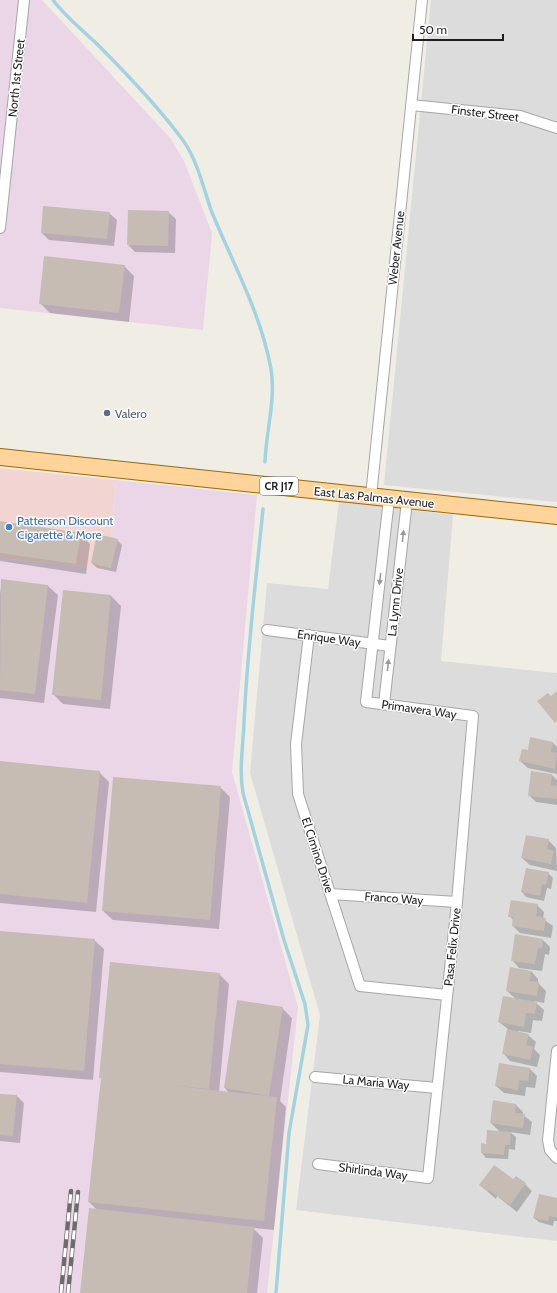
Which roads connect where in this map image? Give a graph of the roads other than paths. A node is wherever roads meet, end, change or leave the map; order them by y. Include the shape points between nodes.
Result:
1 (24, 0) edge
2 (422, 0) edge
3 (411, 105) junction
4 (557, 128) edge
5 (0, 228) edge
6 (0, 457) edge
7 (371, 496) junction
8 (389, 499) junction
9 (407, 501) junction
10 (557, 516) edge
11 (267, 630) dead end
12 (309, 635) junction
13 (372, 644) junction
14 (390, 646) junction
15 (366, 702) joint
16 (384, 704) junction
17 (473, 716) joint
18 (330, 894) junction
19 (457, 902) junction
20 (447, 995) junction
21 (557, 1051) edge
22 (316, 1077) dead end
23 (437, 1088) junction
24 (555, 1156) edge
25 (318, 1164) dead end
26 (428, 1178) joint

1 - 5 street, North 1st Street
2 - 3 street, Weber Avenue
3 - 4 street, Finster Street via 520,116
3 - 7 street, Weber Avenue
6 - 7 main road, East Las Palmas Avenue / CR J17
7 - 8 main road, East Las Palmas Avenue / CR J17
8 - 9 main road, East Las Palmas Avenue / CR J17
8 -> 13 street, La Lynn Drive
9 - 10 main road, East Las Palmas Avenue / CR J17
14 -> 9 street, La Lynn Drive
11 - 12 street, Enrique Way
12 - 13 street, Enrique Way
12 - 18 street, El Cimino Drive via 296,744 298,794
13 - 14 street, Enrique Way
13 - 15 street, La Lynn Drive
16 -> 14 street, La Lynn Drive
15 - 16 street, Primavera Way
16 - 17 street, Primavera Way
17 - 19 street, Pasa Felix Drive
18 - 19 street, Franco Way
18 - 20 street, El Cimino Drive via 360,986
19 - 20 street, Pasa Felix Drive
20 - 23 street, Pasa Felix Drive
21 - 24 street via 548,1140
22 - 23 street, La Maria Way
23 - 26 street, Pasa Felix Drive
25 - 26 street, Shirlinda Way

